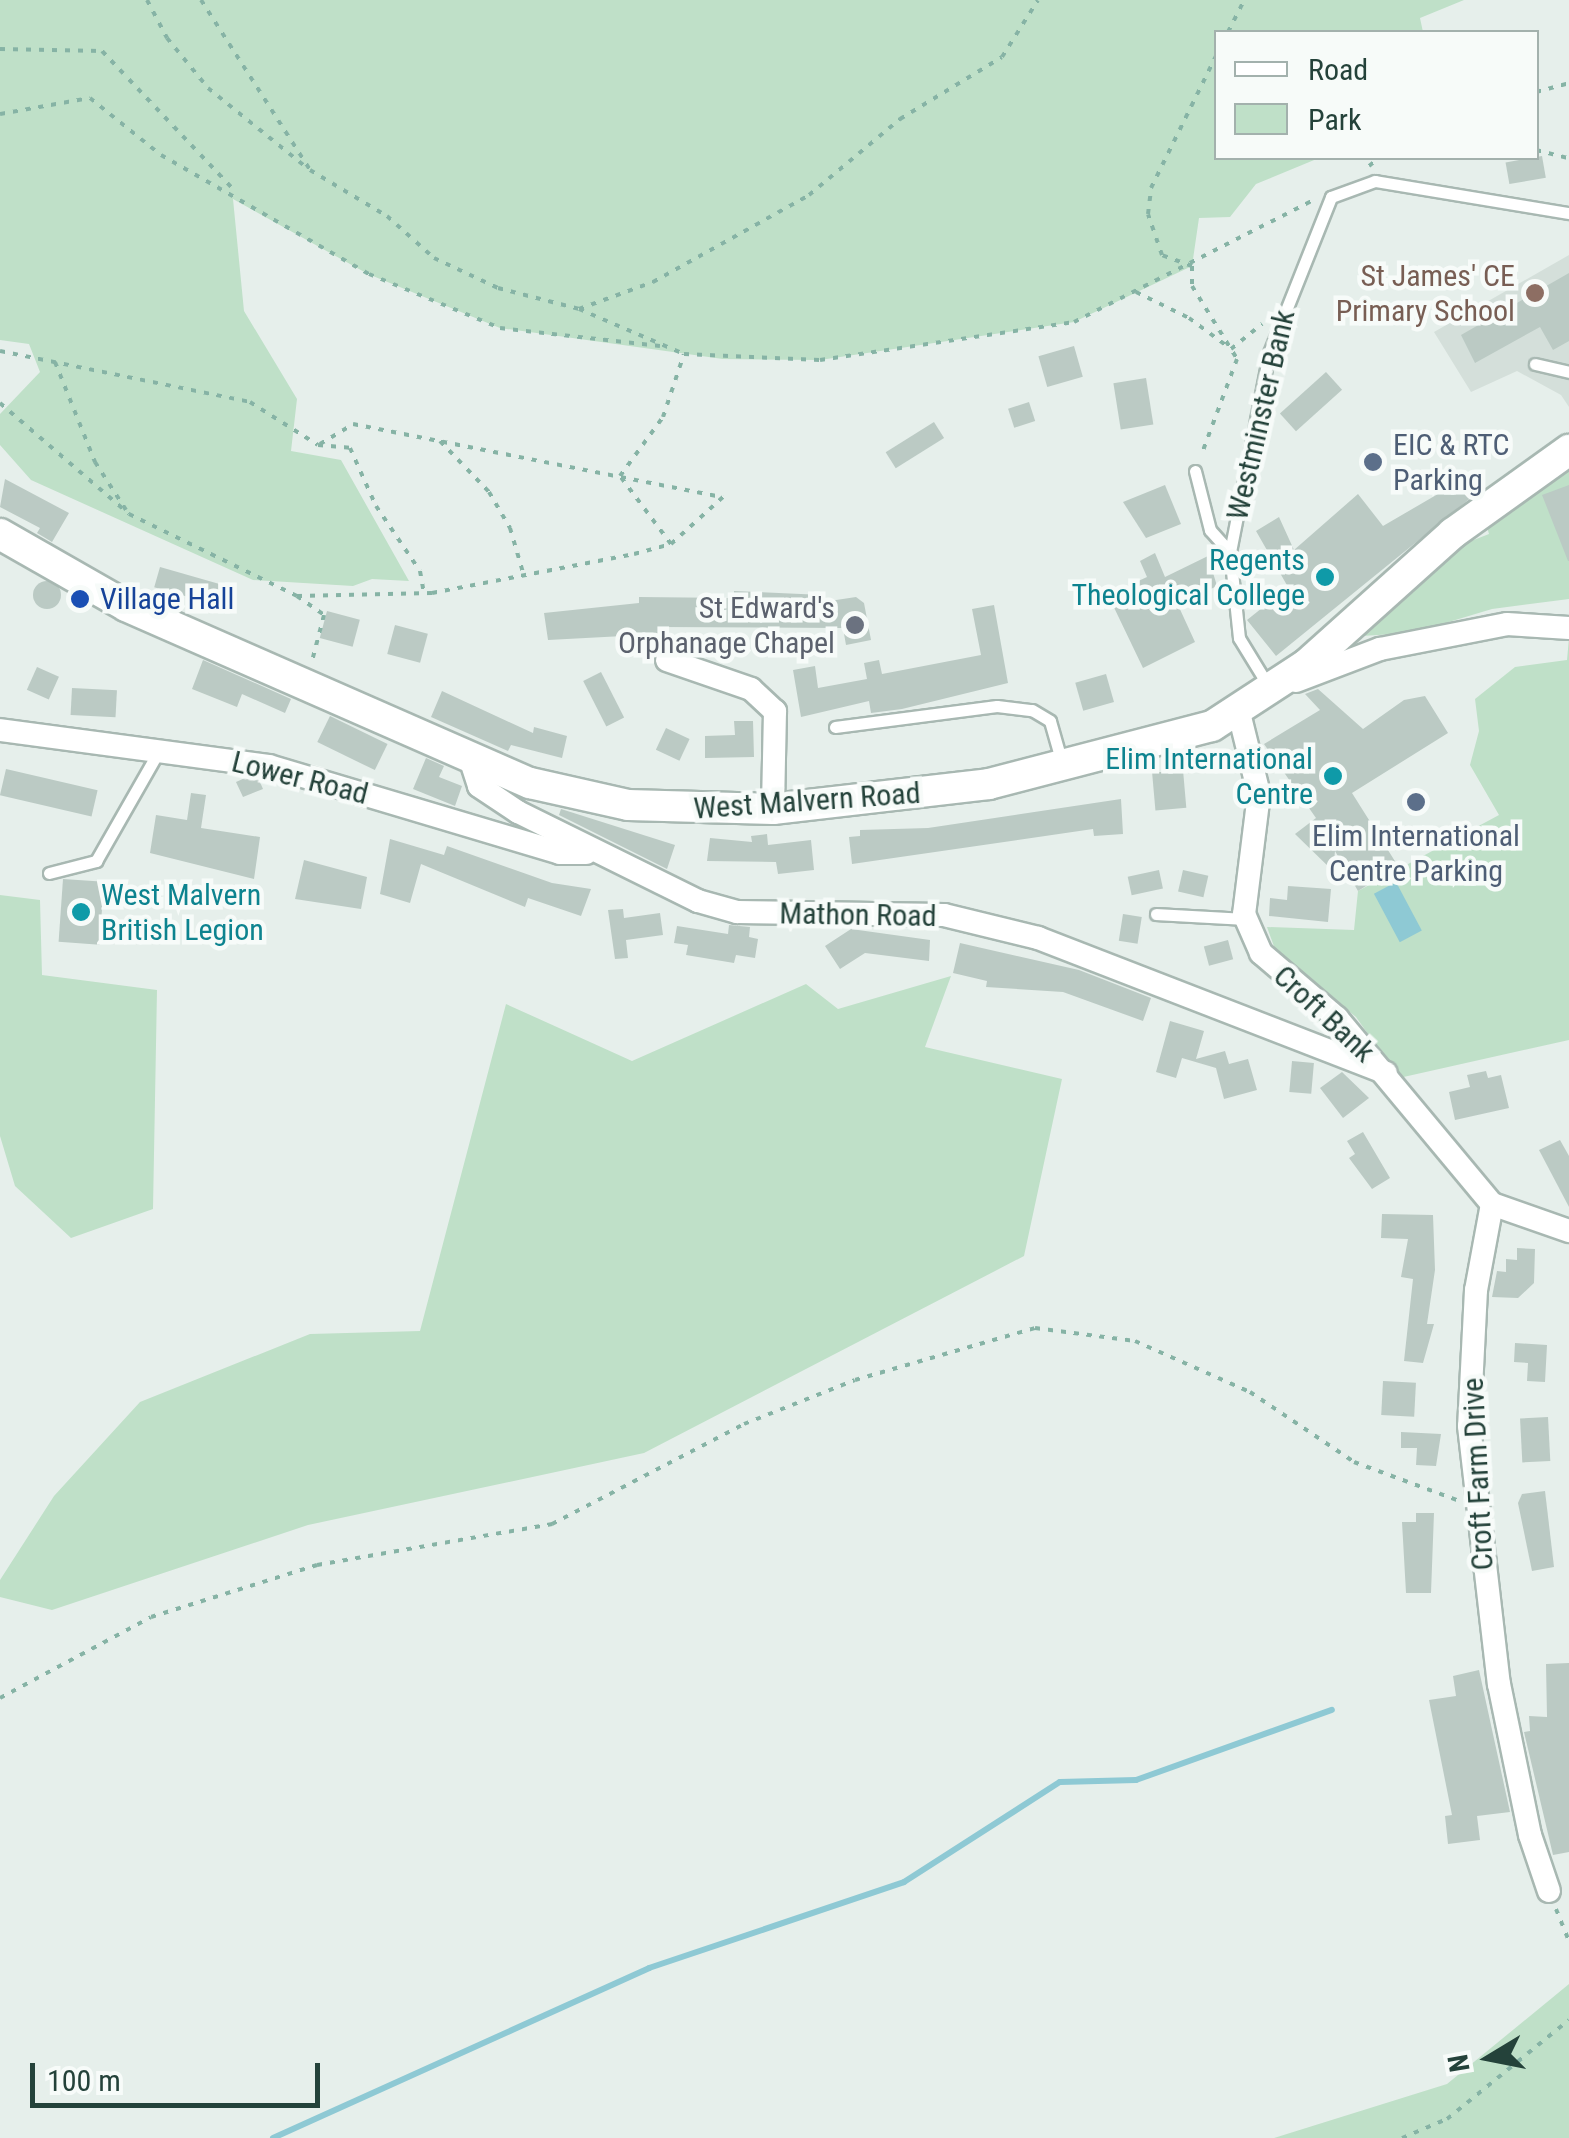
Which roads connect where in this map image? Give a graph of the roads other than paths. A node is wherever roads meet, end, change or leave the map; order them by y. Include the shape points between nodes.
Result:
1 (1569, 213) edge
2 (1535, 364) dead end
3 (1569, 372) edge
4 (1569, 450) edge
5 (1195, 470) road end
6 (0, 534) edge
7 (1230, 552) junction
8 (1569, 628) edge
9 (667, 660) dead end
10 (1271, 691) junction
11 (1239, 713) junction
12 (835, 727) dead end
13 (0, 730) edge
14 (160, 749) junction
15 (471, 761) junction
16 (1063, 767) junction
17 (773, 809) junction
18 (593, 853) junction
19 (49, 873) dead end
20 (1156, 914) dead end
21 (1245, 919) junction
22 (1386, 1073) junction
23 (1492, 1204) junction
24 (1567, 1229) edge
25 (1549, 1891) road end

1 - 7 lane, Westminster Bank via 1375,182 1331,197 1269,353
2 - 3 lane
4 - 10 main road, West Malvern Road via 1453,533
5 - 7 lane via 1210,530
6 - 15 main road, West Malvern Road via 126,606
7 - 10 lane, Westminster Bank via 1239,638
8 - 10 street via 1507,624 1380,649
9 - 17 street via 751,689 776,711
10 - 11 main road, West Malvern Road
11 - 16 main road, West Malvern Road
11 - 21 street via 1258,794
12 - 16 lane via 997,706 1032,710 1050,721
13 - 14 street, Lower Road
14 - 18 street, Lower Road via 269,766 560,853
14 - 19 lane via 96,861
15 - 17 main road, West Malvern Road via 530,783 628,805
15 - 18 street, Mathon Road via 480,786
16 - 17 main road, West Malvern Road via 926,794
18 - 22 street, Mathon Road via 737,912 928,914 1038,938
20 - 21 lane
21 - 22 street, Croft Bank via 1269,963 1336,1018
22 - 23 street, Croft Bank
23 - 24 street
23 - 25 street, Croft Farm Drive via 1476,1290 1470,1391 1476,1507 1499,1684 1530,1836

